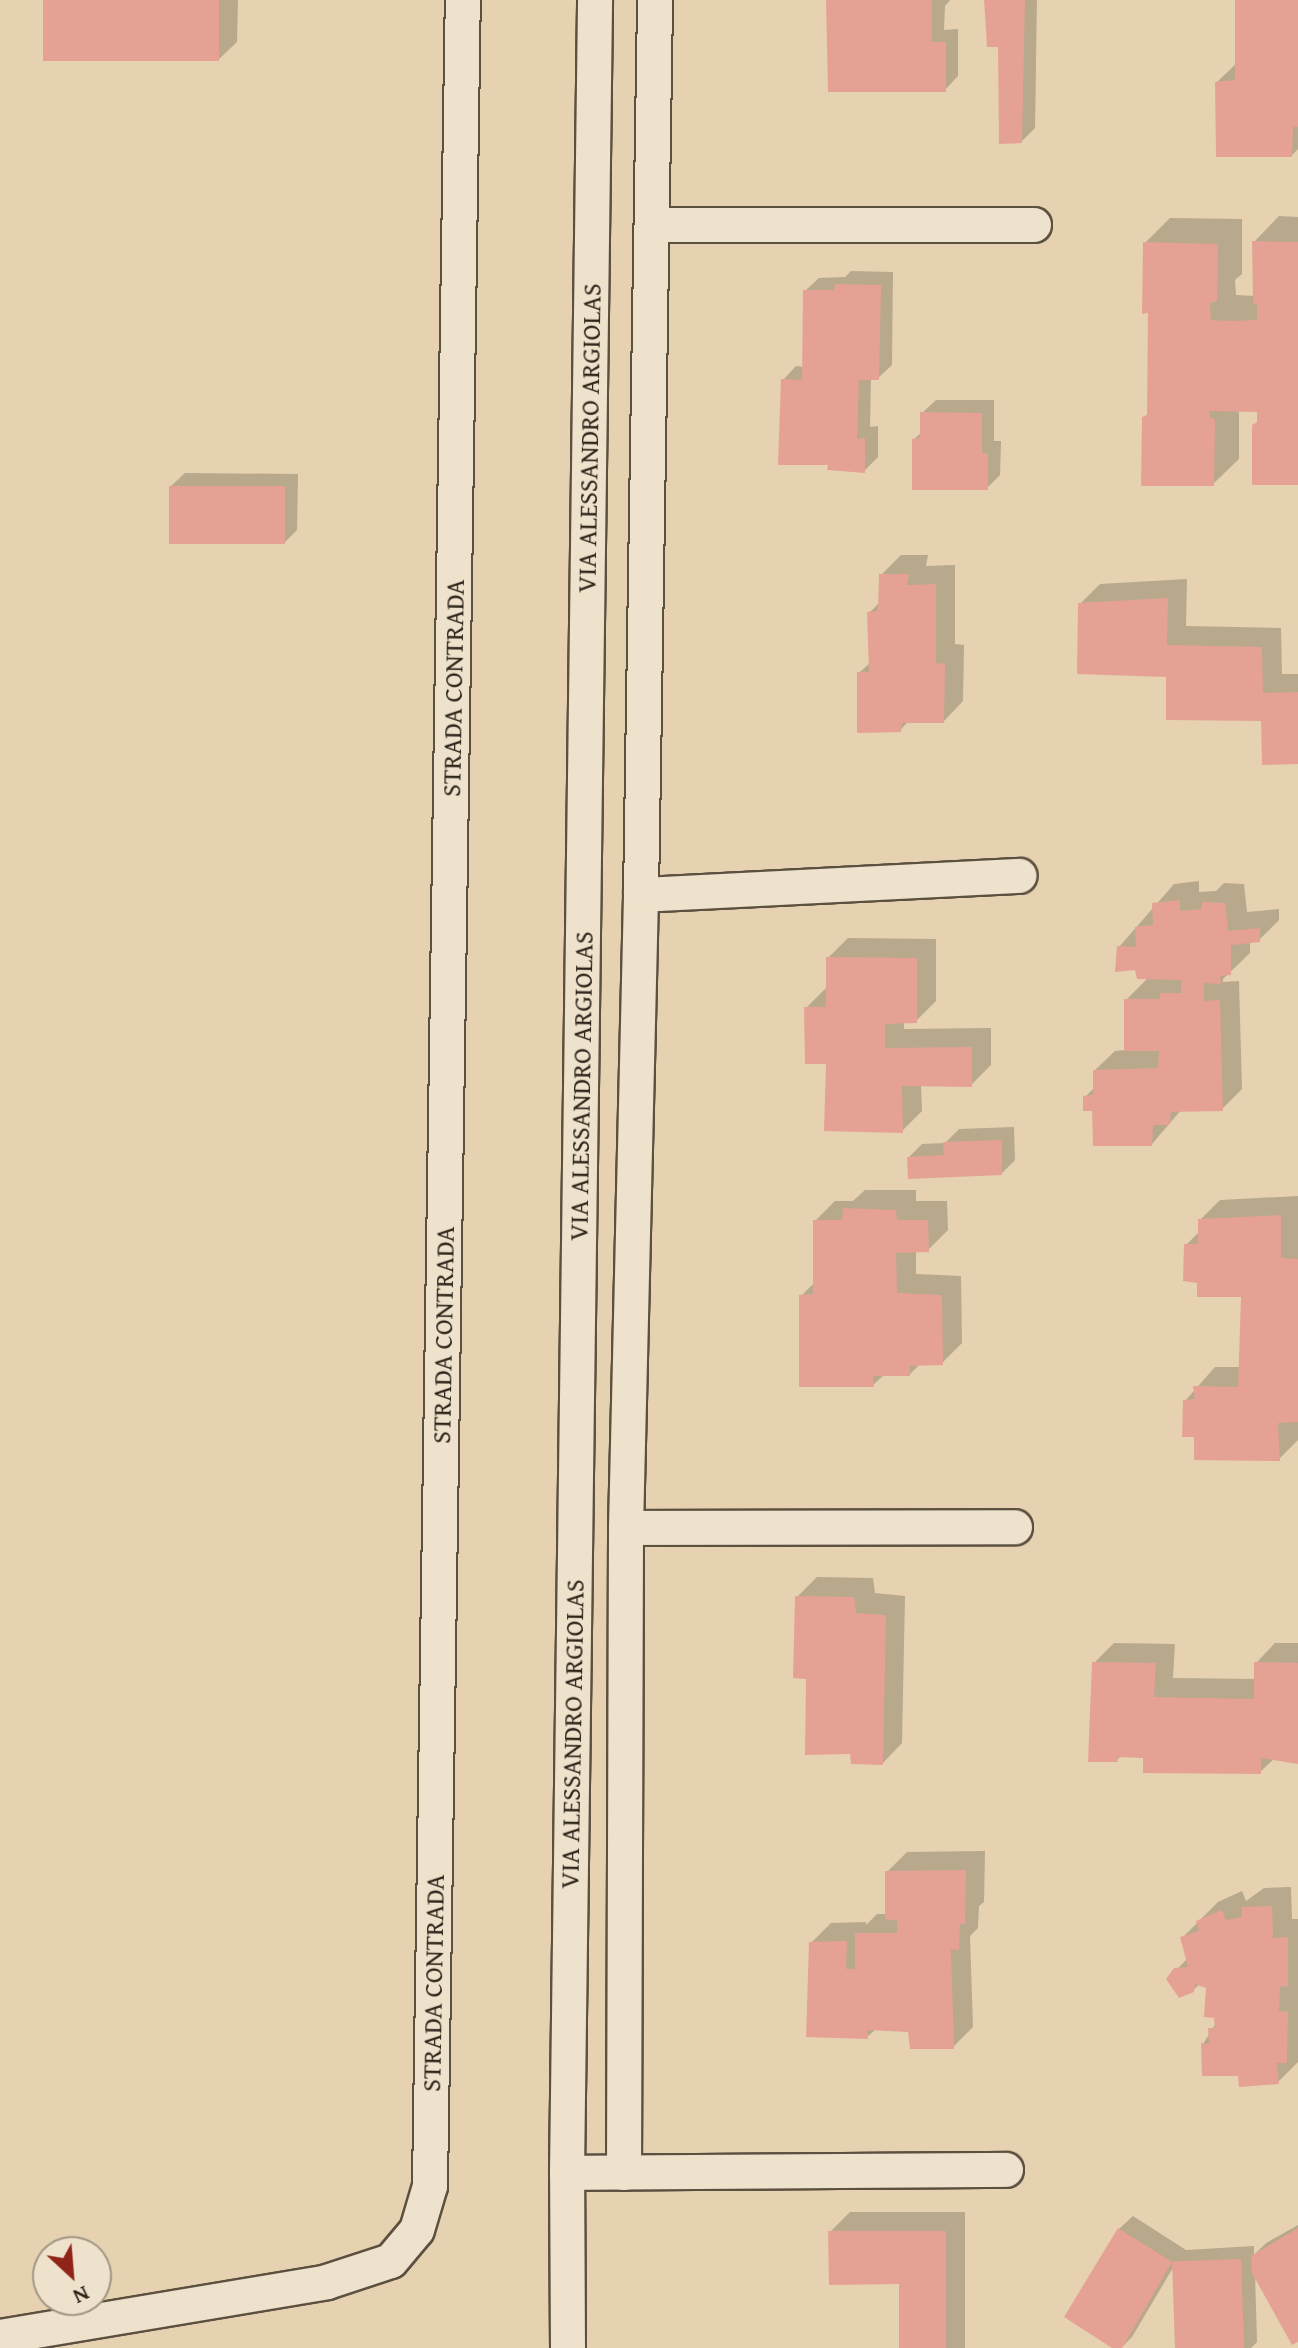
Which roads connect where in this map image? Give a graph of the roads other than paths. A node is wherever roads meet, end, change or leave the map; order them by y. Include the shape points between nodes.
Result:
1 (463, 0) edge
2 (595, 0) edge
3 (655, 0) edge
4 (652, 225) junction
5 (1034, 225) dead end
6 (1020, 876) dead end
7 (641, 895) junction
8 (1015, 1527) dead end
9 (626, 1528) junction
10 (1006, 2170) dead end
11 (567, 2173) junction
12 (624, 2173) junction
13 (0, 2337) edge
14 (568, 2348) edge

1 - 13 street, STRADA CONTRADA via 430,2186 417,2230 391,2261 327,2282
2 - 11 street, VIA ALESSANDRO ARGIOLAS
3 - 4 street, VIA ALESSANDRO ARGIOLAS
4 - 5 street
4 - 7 street, VIA ALESSANDRO ARGIOLAS
6 - 7 street
7 - 9 street, VIA ALESSANDRO ARGIOLAS
8 - 9 street
9 - 12 street, VIA ALESSANDRO ARGIOLAS
10 - 12 street
11 - 12 street
11 - 14 street, VIA ALESSANDRO ARGIOLAS

